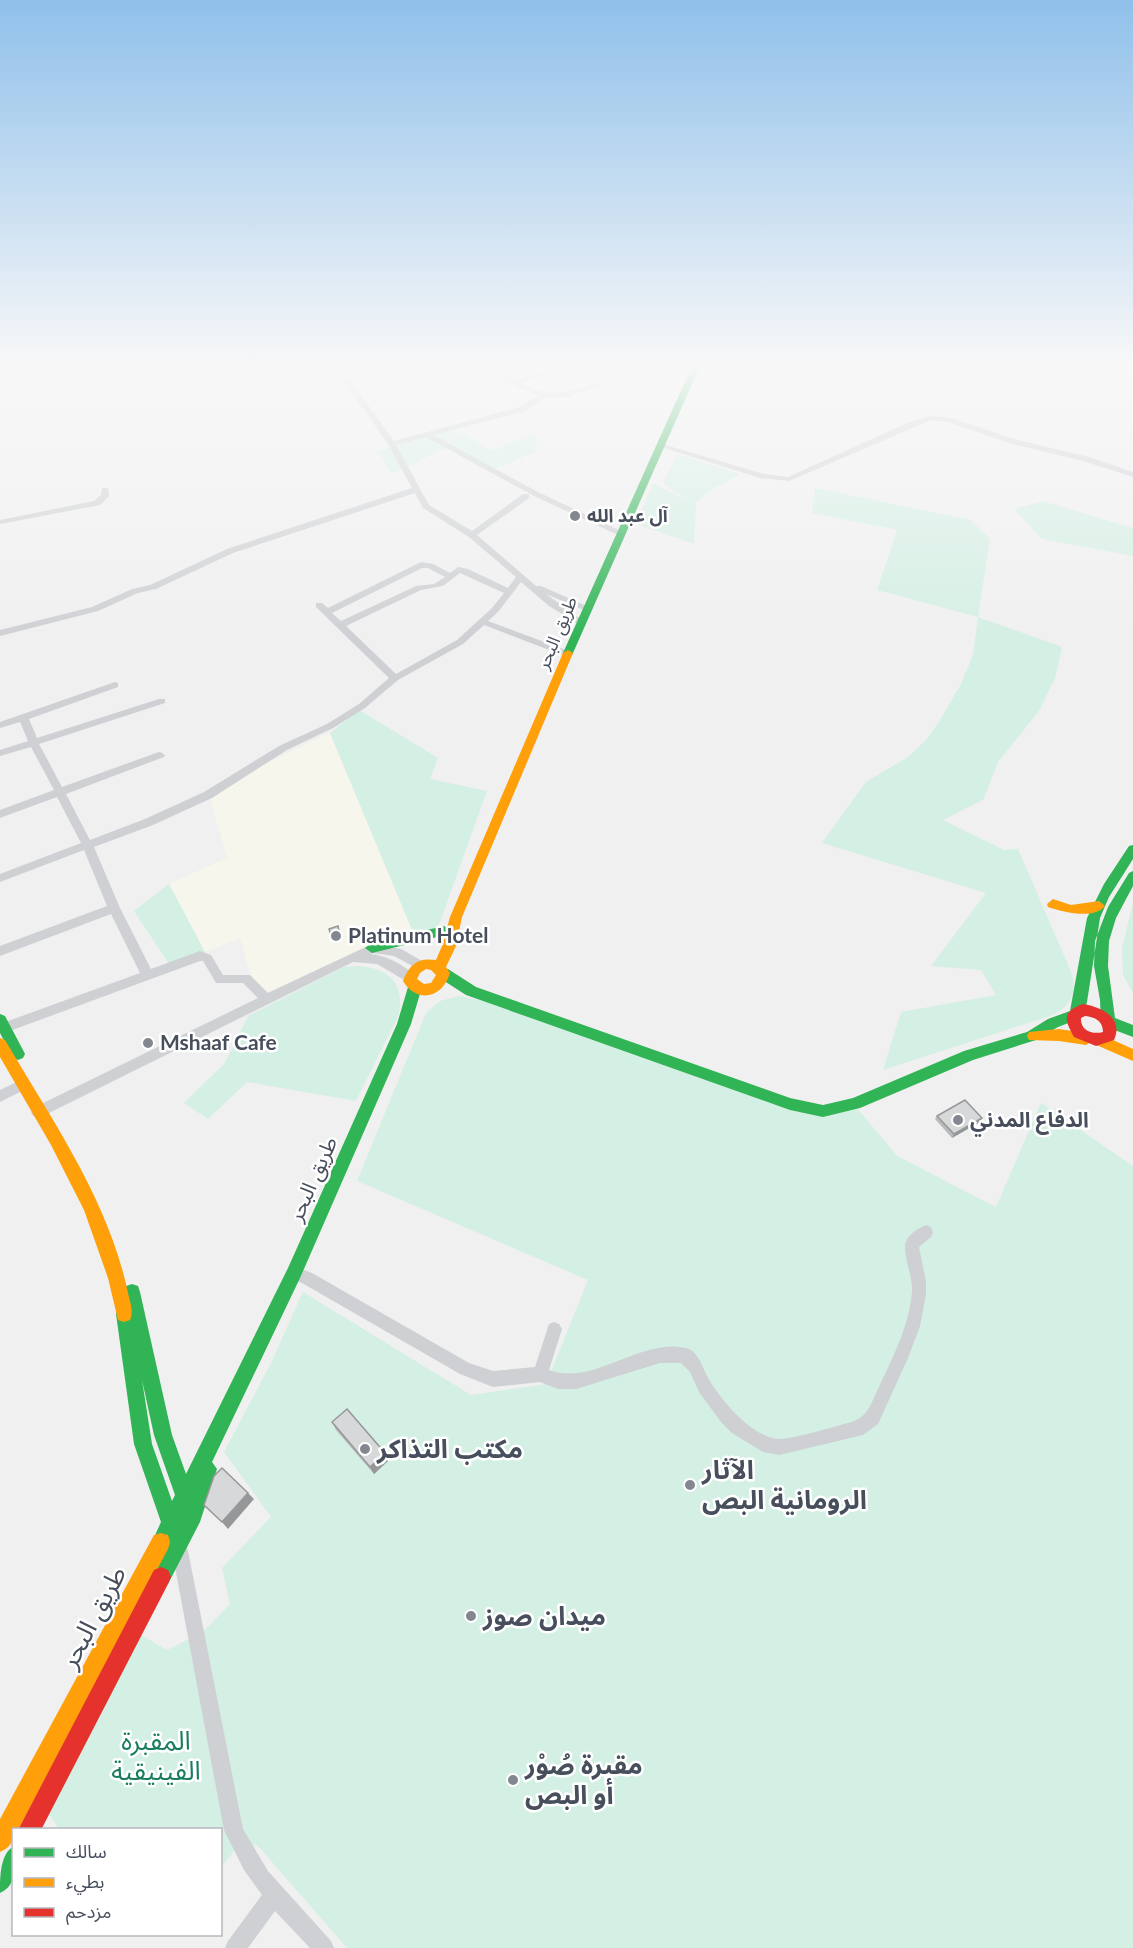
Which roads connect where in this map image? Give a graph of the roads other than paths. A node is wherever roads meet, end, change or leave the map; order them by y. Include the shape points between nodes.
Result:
1 (399, 457) edge
2 (467, 457) edge
3 (657, 457) edge
4 (699, 457) edge
5 (839, 457) edge
6 (1074, 457) edge
7 (1133, 475) edge
8 (105, 490) dead end
9 (416, 490) junction
10 (531, 496) junction
11 (0, 522) edge
12 (621, 533) junction
13 (472, 535) junction
14 (451, 577) junction
15 (521, 577) junction
16 (531, 586) junction
17 (508, 591) junction
18 (319, 605) dead end
19 (587, 608) junction
20 (327, 612) junction
21 (483, 622) junction
22 (581, 622) junction
23 (341, 625) junction
24 (0, 633) edge
25 (568, 654) junction
26 (395, 678) junction
27 (115, 685) dead end
28 (162, 701) dead end
29 (23, 718) junction
30 (0, 725) edge
31 (33, 741) junction
32 (0, 753) edge
33 (160, 755) dead end
34 (61, 791) junction
35 (0, 814) edge
36 (88, 846) junction
37 (1133, 849) edge
38 (1133, 876) edge
39 (0, 878) edge
40 (1118, 887) junction
41 (1053, 904) dead end
42 (1099, 906) junction
43 (114, 908) junction
44 (456, 916) junction
45 (444, 931) junction
46 (372, 948) junction
47 (0, 951) edge
48 (350, 961) junction
49 (433, 968) junction
50 (147, 974) junction
51 (412, 982) junction
52 (435, 988) junction
53 (471, 991) junction
54 (266, 999) junction
55 (1076, 1013) junction
56 (1109, 1021) junction
57 (2, 1024) edge
58 (404, 1024) junction
59 (1133, 1032) edge
60 (1031, 1036) junction
61 (1094, 1040) junction
62 (0, 1044) edge
63 (1133, 1055) edge
64 (23, 1084) junction
65 (0, 1096) edge
66 (43, 1110) junction
67 (926, 1232) dead end
68 (109, 1236) junction
69 (294, 1273) junction
70 (554, 1329) dead end
71 (540, 1374) junction
72 (227, 1414) junction
73 (183, 1495) junction
74 (193, 1515) junction
75 (170, 1521) junction
76 (178, 1545) junction
77 (29, 1828) edge
78 (0, 1841) edge
79 (12, 1861) edge
80 (0, 1882) edge
81 (275, 1895) junction
82 (235, 1948) edge
83 (324, 1948) edge

1 - 9 street
2 - 10 street via 519,485
3 - 12 main road, طريق البحر
4 - 5 street via 763,476 789,479
6 - 7 street
8 - 11 street via 105,496 97,503
9 - 13 street via 430,511
9 - 24 street via 230,551 95,609
10 - 12 street via 554,502
10 - 13 street
12 - 19 main road, طريق البحر
13 - 15 street
14 - 17 street via 461,570
14 - 20 street via 422,565
14 - 23 street via 433,588 410,591
15 - 16 street
15 - 17 street
16 - 19 street
16 - 22 street
17 - 21 street
18 - 20 street
19 - 22 main road, طريق البحر
20 - 23 street
21 - 25 street
21 - 26 street via 460,642
22 - 25 main road, طريق البحر
23 - 26 street
25 - 44 main road, طريق البحر
26 - 36 street via 354,711 283,748 208,795
27 - 29 street
28 - 31 street
29 - 30 street
29 - 31 street
31 - 32 street
31 - 34 street
33 - 34 street
34 - 35 street
34 - 36 street
36 - 39 street
36 - 43 street
37 - 40 main road
38 - 40 main road
40 - 42 main road
40 - 56 main road via 1100,947
41 - 42 main road via 1071,910
42 - 55 main road via 1088,937 1086,974
43 - 47 street
43 - 50 street
44 - 45 main road, طريق البحر
44 - 49 main road, طريق البحر via 449,946
45 - 46 main road
45 - 49 main road, طريق البحر
46 - 48 street
46 - 49 street via 397,952
48 - 51 street via 377,958
48 - 54 street
49 - 51 main road via 414,969
49 - 52 main road via 441,983
49 - 53 main road
50 - 54 street via 204,956 220,980 246,978
50 - 57 street
51 - 52 main road via 421,990
51 - 58 main road, طريق البحر
52 - 53 main road
52 - 58 main road, طريق البحر
53 - 60 main road via 790,1104 823,1111 855,1104 969,1055
54 - 66 street
55 - 56 main road via 1090,1010
55 - 60 main road
55 - 61 main road via 1072,1021 1075,1029
56 - 59 main road
56 - 61 main road via 1109,1036
57 - 66 main road
58 - 69 main road, طريق البحر
60 - 61 main road
61 - 63 main road
62 - 64 main road
64 - 65 street
64 - 66 main road
66 - 68 main road
67 - 71 street via 912,1246 919,1294 903,1353 872,1418 857,1429 779,1447 763,1444 727,1416 686,1355 660,1356 576,1381 558,1381
68 - 73 main road via 130,1281 163,1435
68 - 75 main road via 143,1444
69 - 71 street via 465,1369 493,1379
69 - 72 main road, طريق البحر
70 - 71 street
72 - 73 main road, طريق البحر
72 - 74 main road, طريق البحر
73 - 74 main road
73 - 75 main road, طريق البحر
74 - 76 main road, طريق البحر
75 - 76 main road
75 - 78 main road, طريق البحر
76 - 77 main road, طريق البحر
76 - 81 street via 234,1830 244,1853
79 - 80 main road
81 - 82 street
81 - 83 street

